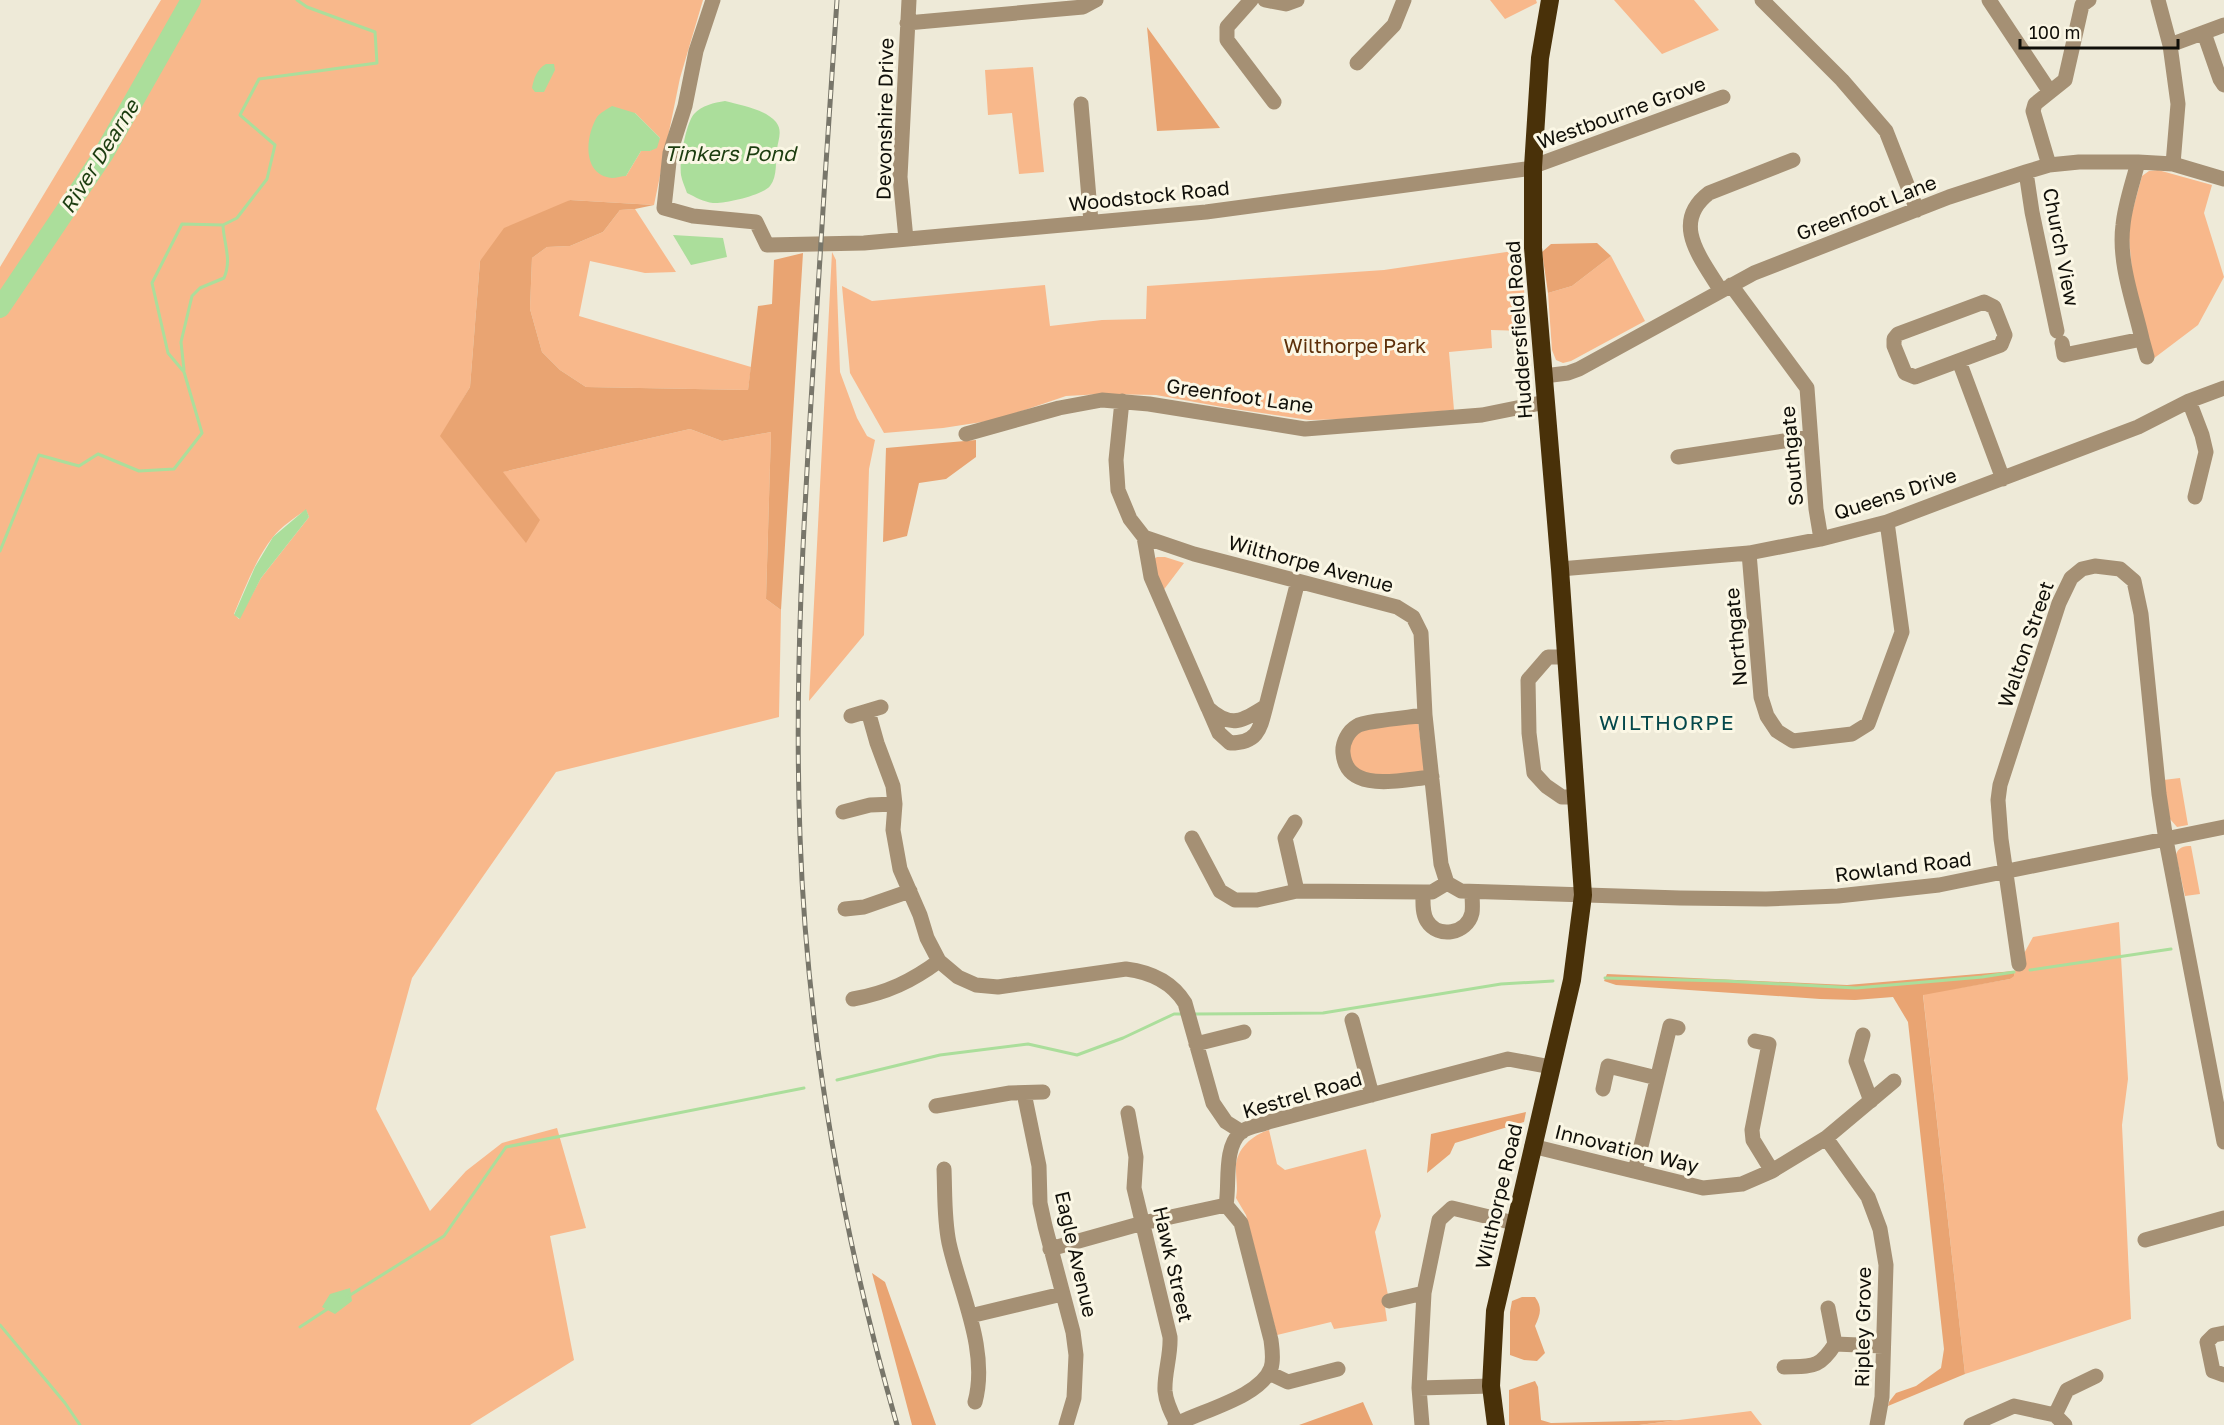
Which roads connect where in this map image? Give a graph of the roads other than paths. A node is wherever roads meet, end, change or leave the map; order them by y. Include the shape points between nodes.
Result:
1 (713, 0) edge
2 (909, 0) edge
3 (1096, 0) edge
4 (1251, 0) edge
5 (1265, 0) edge
6 (1297, 0) edge
7 (1404, 0) edge
8 (1550, 0) edge
9 (1762, 0) edge
10 (1989, 0) edge
11 (2089, 0) edge
12 (2158, 0) edge
13 (1025, 7) edge
14 (907, 23) junction
15 (2224, 25) edge
16 (2204, 33) junction
17 (2170, 45) junction
18 (1357, 63) dead end
19 (2224, 85) edge
20 (2050, 92) junction
21 (1723, 97) dead end
22 (1274, 102) dead end
23 (1081, 104) dead end
24 (1793, 160) dead end
25 (2138, 162) junction
26 (2173, 164) junction
27 (2049, 165) junction
28 (1533, 167) junction
29 (2026, 172) junction
30 (2224, 179) edge
31 (1917, 210) junction
32 (1091, 222) junction
33 (906, 239) junction
34 (1726, 288) junction
35 (2142, 339) junction
36 (2147, 357) dead end
37 (1959, 361) junction
38 (1544, 376) junction
39 (2224, 388) edge
40 (1122, 401) junction
41 (2189, 401) junction
42 (1546, 402) junction
43 (966, 434) dead end
44 (1809, 437) junction
45 (1678, 457) dead end
46 (2003, 479) junction
47 (2195, 496) dead end
48 (1887, 522) junction
49 (1144, 537) junction
50 (1821, 539) junction
51 (1749, 553) junction
52 (1560, 569) junction
53 (1298, 581) junction
54 (1565, 657) junction
55 (1266, 706) junction
56 (1208, 708) junction
57 (1425, 715) junction
58 (851, 716) dead end
59 (1432, 777) junction
60 (1577, 796) junction
61 (895, 804) junction
62 (843, 812) dead end
63 (1295, 822) dead end
64 (2224, 827) edge
65 (1192, 838) dead end
66 (2166, 840) junction
67 (2006, 872) junction
68 (1447, 883) junction
69 (910, 891) junction
70 (1296, 891) junction
71 (1423, 892) junction
72 (1472, 893) junction
73 (1583, 895) junction
74 (845, 909) dead end
75 (939, 961) junction
76 (2019, 964) dead end
77 (1572, 980) joint
78 (853, 999) dead end
79 (1352, 1020) dead end
80 (1678, 1028) dead end
81 (1244, 1032) dead end
82 (1863, 1035) dead end
83 (1755, 1041) dead end
84 (1196, 1044) junction
85 (1551, 1067) junction
86 (1657, 1078) junction
87 (1894, 1081) dead end
88 (1603, 1089) dead end
89 (1043, 1092) dead end
90 (1024, 1093) junction
91 (1372, 1095) junction
92 (1871, 1101) junction
93 (936, 1106) dead end
94 (1128, 1113) dead end
95 (1242, 1131) junction
96 (1826, 1138) junction
97 (2224, 1142) edge
98 (1532, 1146) junction
99 (944, 1169) dead end
100 (1635, 1171) junction
101 (1772, 1171) junction
102 (1226, 1205) junction
103 (2224, 1218) edge
104 (1143, 1223) junction
105 (1514, 1223) junction
106 (2145, 1240) dead end
107 (1050, 1249) junction
108 (1424, 1293) junction
109 (1062, 1294) junction
110 (1389, 1301) dead end
111 (1828, 1308) dead end
112 (970, 1316) junction
113 (2224, 1333) edge
114 (1835, 1344) junction
115 (1883, 1346) junction
116 (1784, 1367) dead end
117 (1338, 1369) dead end
118 (1269, 1373) junction
119 (2224, 1375) edge
120 (2096, 1376) dead end
121 (1491, 1386) junction
122 (1419, 1388) junction
123 (975, 1402) dead end
124 (2060, 1420) edge
125 (1176, 1424) edge
126 (1066, 1425) edge
127 (1422, 1425) edge
128 (1496, 1425) edge
129 (1877, 1425) edge
130 (1971, 1425) edge

1 - 33 street, Woodstock Road via 670,153 664,208 693,216 756,222 767,245 840,245
2 - 14 street, Devonshire Drive
3 - 13 street via 1083,7
4 - 22 street via 1227,27 1227,40
5 - 6 street via 1286,4
7 - 18 street via 1394,26
8 - 28 highway, Huddersfield Road via 1540,58
9 - 31 street via 1842,80 1886,131
10 - 20 street
11 - 20 street via 2082,5 2065,80
12 - 17 street
13 - 14 street
14 - 33 street, Devonshire Drive via 900,177
15 - 16 street
16 - 17 street
16 - 19 street
17 - 26 street via 2178,105
20 - 27 street via 2035,104 2033,111
21 - 28 street, Westbourne Grove
23 - 32 street
24 - 34 street, Southgate via 1709,193 1691,212 1691,237 1702,260
25 - 26 street, Greenfoot Lane
25 - 27 street, Greenfoot Lane
25 - 35 street via 2122,226 2130,293
26 - 30 street, Greenfoot Lane
27 - 29 street, Greenfoot Lane
28 - 32 street, Woodstock Road via 1206,212
28 - 38 highway, Huddersfield Road via 1533,248
29 - 31 street, Greenfoot Lane
29 - 35 street, Church View via 2064,355
31 - 34 street, Greenfoot Lane via 1754,273
32 - 33 street, Woodstock Road
34 - 38 street, Greenfoot Lane via 1579,369
34 - 44 street, Southgate via 1806,388
35 - 36 street
37 - 37 street via 1915,377 1905,373 1894,339 1898,334 1984,302 1994,307 2005,335 2001,345
37 - 46 street
38 - 42 highway, Huddersfield Road
39 - 41 street, Queens Drive
40 - 42 street, Greenfoot Lane via 1305,429 1482,415
40 - 43 street, Greenfoot Lane via 1085,402
40 - 49 street via 1116,460 1118,490 1130,519
41 - 46 street, Queens Drive via 2138,427
41 - 47 street via 2206,452
42 - 52 highway, Huddersfield Road
44 - 45 street
44 - 50 street, Southgate
46 - 48 street, Queens Drive
48 - 50 street, Queens Drive
48 - 51 street, Northgate via 1902,632 1868,724 1852,734 1793,741 1777,731 1767,716 1761,697
49 - 53 street, Wilthorpe Avenue
49 - 56 street via 1151,577
50 - 51 street, Queens Drive
51 - 52 street, Queens Drive
52 - 54 highway, Huddersfield Road
53 - 55 street
53 - 57 street, Wilthorpe Avenue via 1397,607 1413,617 1421,633
54 - 60 highway, Huddersfield Road
54 - 60 street via 1548,657 1528,680 1529,733 1534,773 1562,797
55 - 56 street via 1244,720 1220,719
55 - 56 street via 1259,730 1240,743 1230,743 1219,733
57 - 59 street, Wilthorpe Avenue
57 - 59 street via 1358,725 1342,746 1344,763 1353,775 1366,782
58 - 61 street via 875,709 877,743 893,786
59 - 68 street, Wilthorpe Avenue via 1441,864
60 - 73 highway, Huddersfield Road
61 - 62 street
61 - 69 street via 896,851
63 - 70 street via 1285,838
64 - 66 street, Rowland Road
65 - 70 street via 1220,891 1235,900 1257,900
66 - 67 street, Rowland Road
66 - 67 street, Walton Street via 2134,581 2120,568 2095,566 2082,569 2071,578 2059,603 2000,785 1998,814
66 - 97 street, Walton Street
67 - 73 street, Rowland Road via 1920,888 1801,898
67 - 76 street, Walton Street
68 - 71 street via 1432,892
68 - 72 street
69 - 74 street via 864,907
69 - 75 street
70 - 71 street
71 - 72 street via 1427,921 1448,932 1464,927 1469,920
72 - 73 street
73 - 77 highway, Huddersfield Road
75 - 78 street via 896,988
75 - 84 street via 958,977 998,987 1137,970 1160,979 1180,995
77 - 85 highway, Wilthorpe Road
79 - 91 street
80 - 86 street via 1670,1026
81 - 84 street
82 - 92 street via 1856,1061
83 - 101 street via 1769,1044 1753,1140
84 - 95 street via 1213,1103 1226,1122
85 - 91 street, Kestrel Road via 1508,1059
85 - 98 highway, Wilthorpe Road
86 - 88 street via 1608,1066
86 - 100 street
87 - 92 street, Innovation Way
89 - 90 street
90 - 93 street
90 - 107 street, Eagle Avenue via 1040,1166 1040,1203
91 - 95 street, Kestrel Road
92 - 96 street, Innovation Way
94 - 104 street, Hawk Street via 1136,1156 1134,1188
95 - 102 street, Kestrel Road via 1228,1161
96 - 101 street, Innovation Way
96 - 115 street, Ripley Grove via 1868,1197 1880,1229 1886,1265
98 - 100 street, Innovation Way
98 - 105 highway, Wilthorpe Road
99 - 112 street via 945,1221
100 - 101 street, Innovation Way via 1703,1188 1742,1184
102 - 104 street
102 - 118 street via 1241,1223 1270,1340 1273,1358
103 - 106 street
104 - 107 street
104 - 125 street, Hawk Street via 1170,1337 1165,1393
105 - 108 street via 1452,1208 1439,1220
105 - 121 highway, Wilthorpe Road via 1495,1311
107 - 109 street, Eagle Avenue
108 - 110 street
108 - 122 street
109 - 112 street
109 - 126 street, Eagle Avenue via 1077,1355 1074,1398
111 - 114 street
112 - 123 street via 980,1385
113 - 119 street via 2207,1342 2213,1371
114 - 115 street
114 - 116 street via 1819,1364
115 - 129 street, Ripley Grove
117 - 118 street via 1311,1370 1288,1382
118 - 125 street via 1248,1392
120 - 124 street via 2067,1390
121 - 122 street
121 - 128 highway, Wilthorpe Road
122 - 127 street
124 - 130 street via 2014,1406

